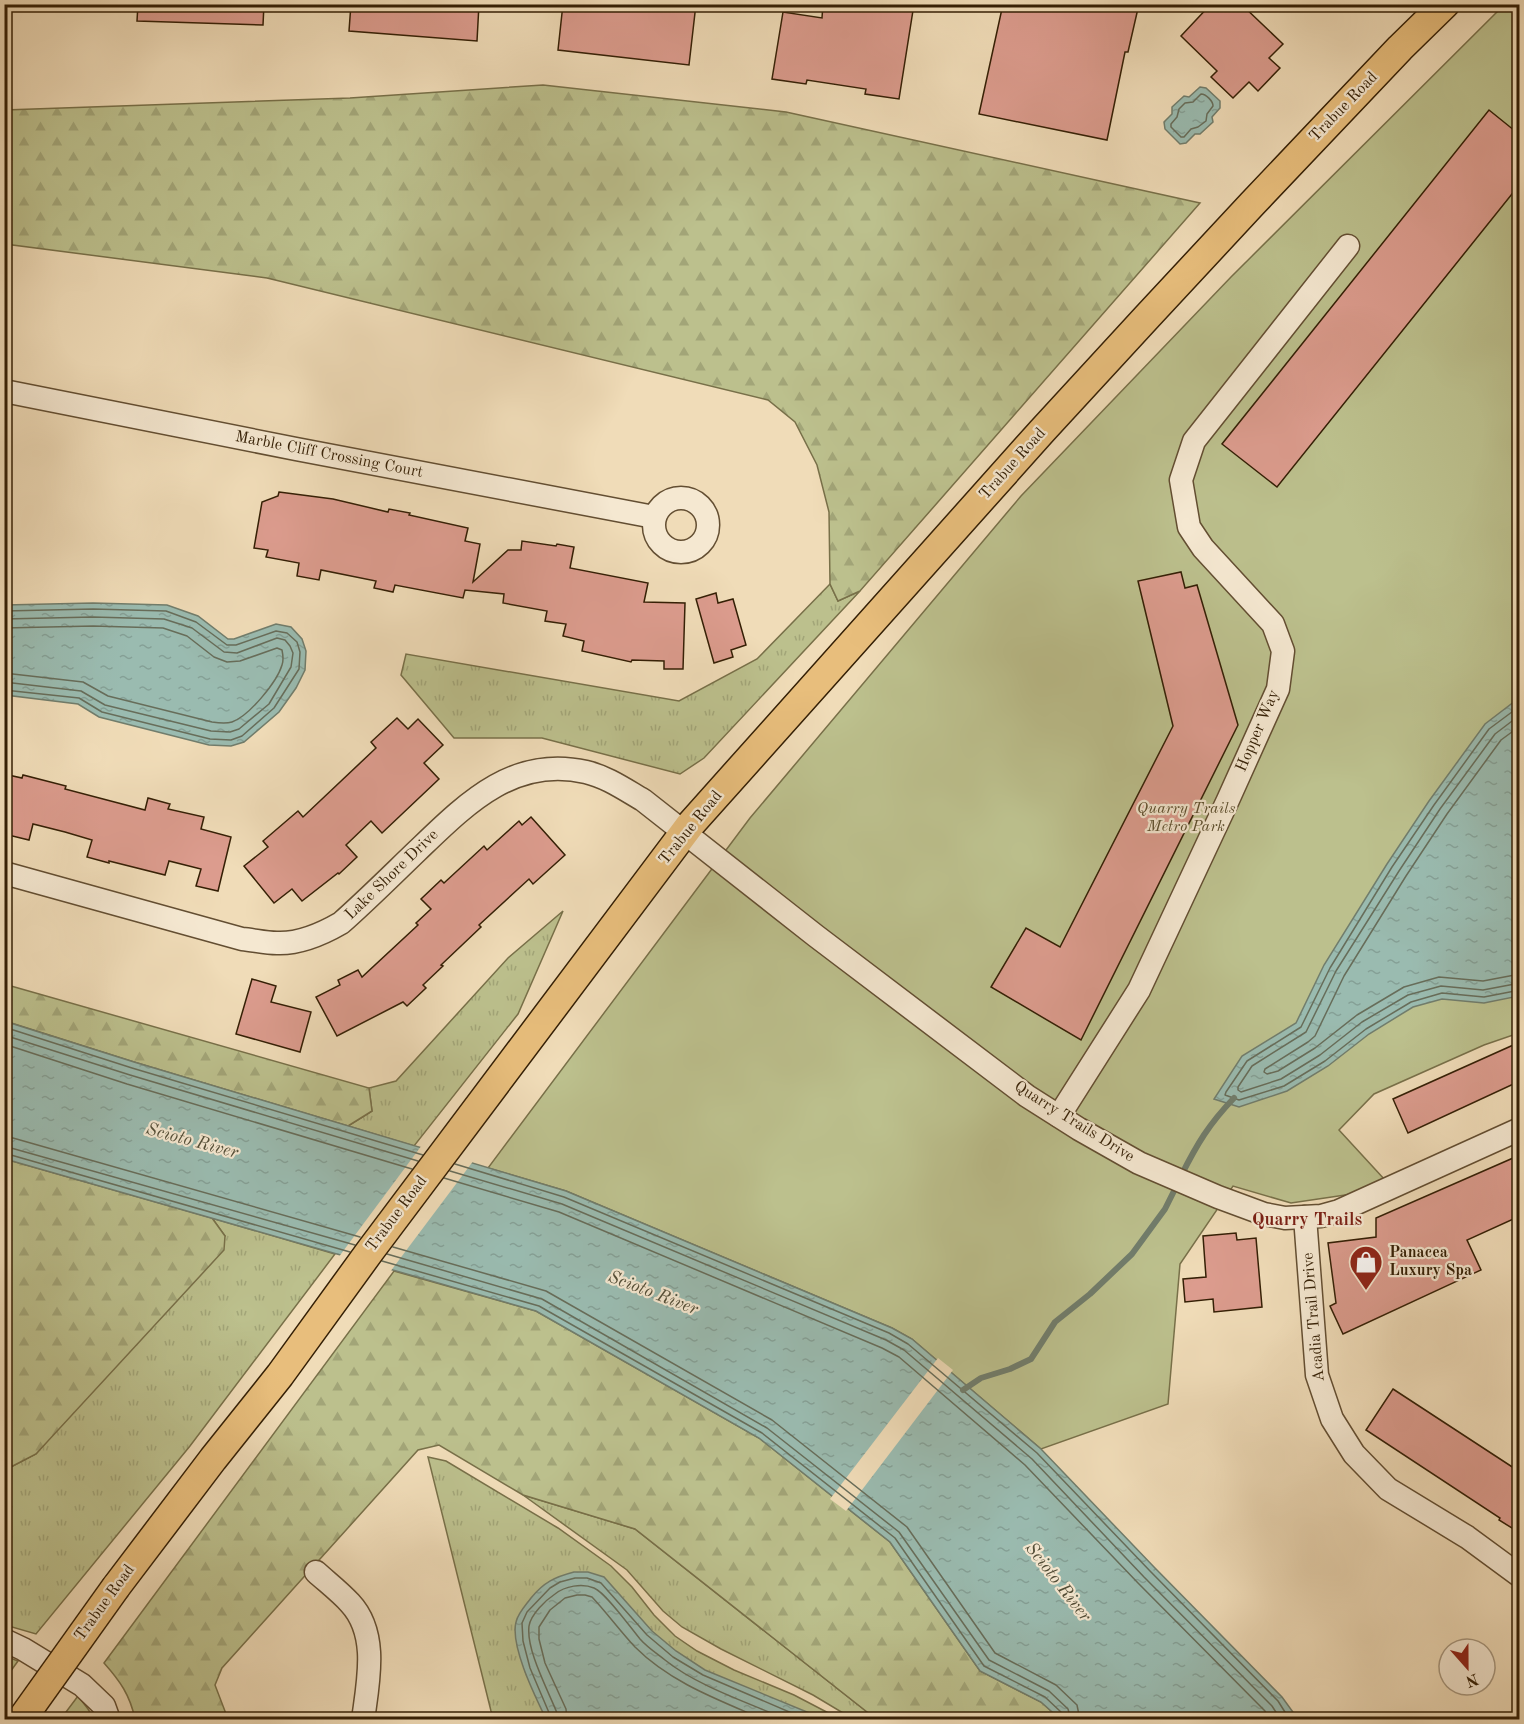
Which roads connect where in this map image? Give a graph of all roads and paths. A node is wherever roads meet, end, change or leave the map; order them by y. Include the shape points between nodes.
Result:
1 (1445, 4) edge
2 (1348, 246) dead end
3 (4, 391) edge
4 (654, 518) dead end
5 (685, 832) junction
6 (4, 873) edge
7 (1059, 1116) junction
8 (1520, 1129) edge
9 (1305, 1217) junction
10 (316, 1572) dead end
11 (1520, 1576) edge
12 (4, 1640) edge
13 (21, 1719) edge
14 (109, 1719) edge
15 (363, 1719) edge

1 - 5 main road, Trabue Road via 1050,422
2 - 7 street, Hopper Way via 1194,441 1181,480 1189,527 1203,548 1273,624 1283,651 1278,688 1139,990
3 - 4 street, Marble Cliff Crossing Court
5 - 6 street, Lake Shore Drive via 643,800 602,777 568,770 535,771 503,781 461,809 341,923 310,938 278,944 242,939
5 - 7 street, Quarry Trails Drive via 1008,1082
5 - 13 main road, Trabue Road, bridge via 280,1375 116,1587
7 - 9 street, Quarry Trails Drive via 1139,1162 1218,1197 1264,1214
8 - 9 street, Quarry Trails Drive via 1339,1211
9 - 11 street, Acadia Trail Drive via 1317,1375 1332,1419 1354,1454 1388,1489 1467,1537
10 - 15 street via 352,1604 365,1626 370,1649
12 - 14 street via 82,1685 104,1706

